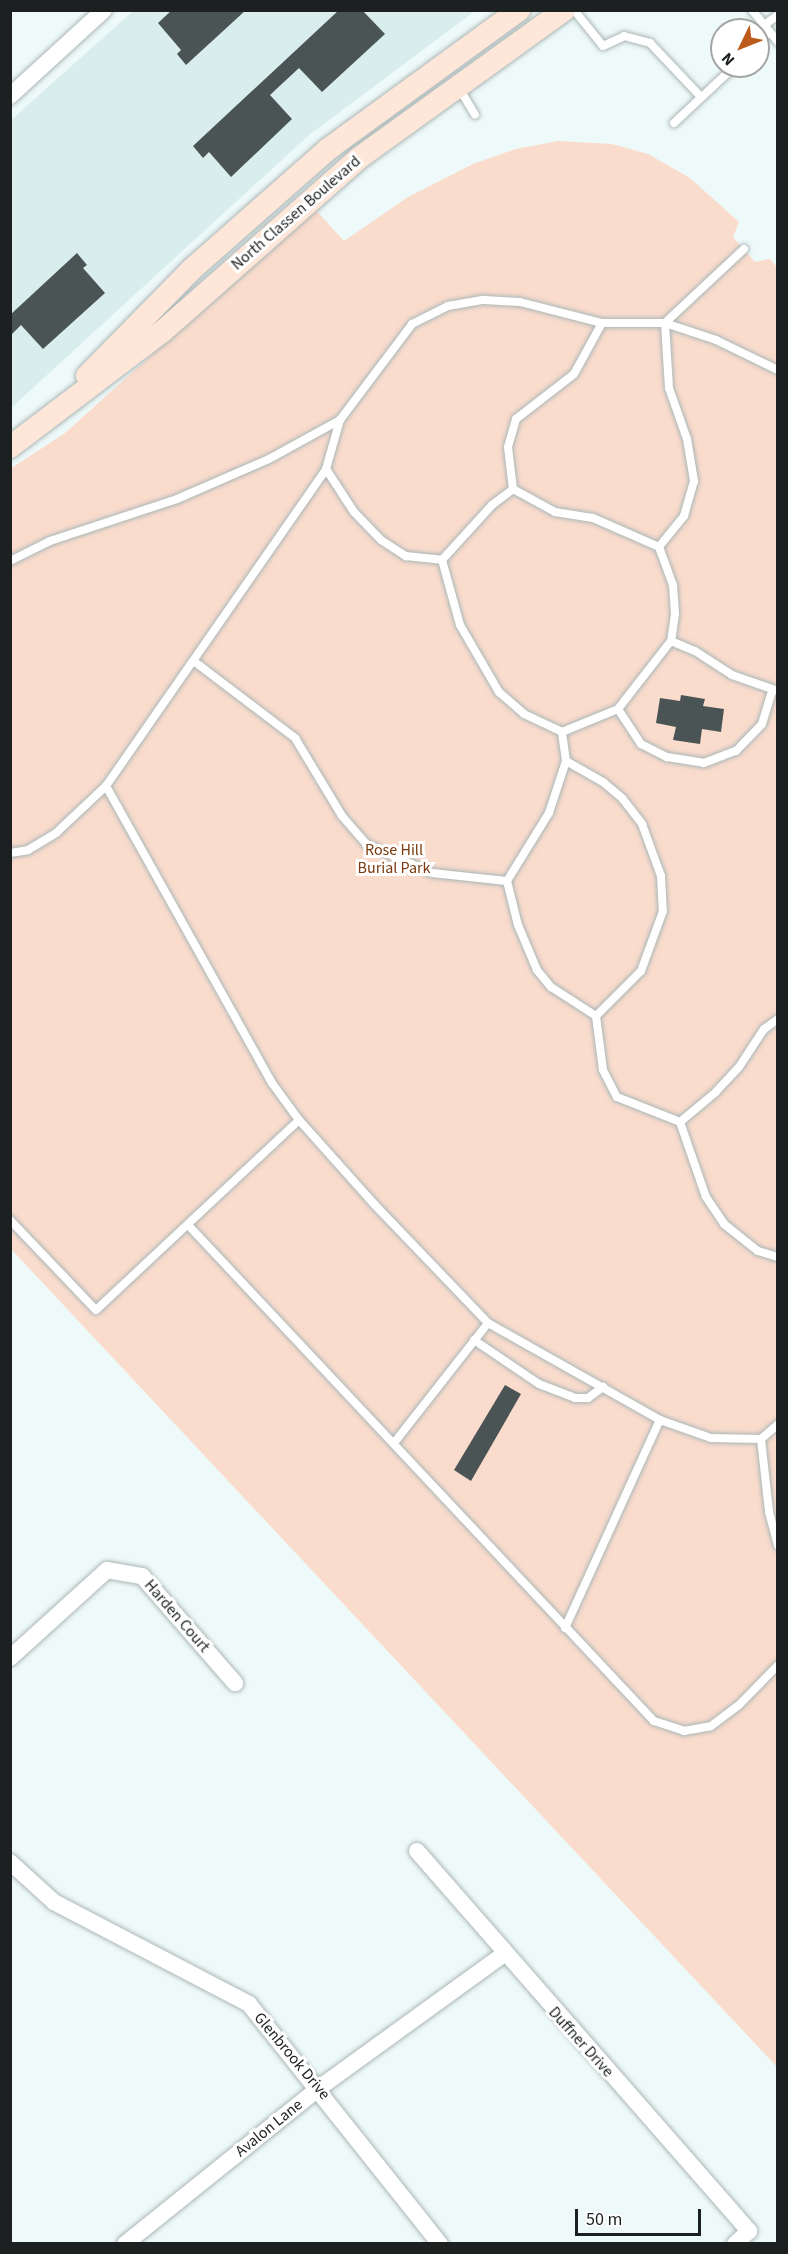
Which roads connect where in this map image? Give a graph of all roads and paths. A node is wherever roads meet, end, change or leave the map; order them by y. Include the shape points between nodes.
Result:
1 (104, 10) edge
2 (519, 10) edge
3 (564, 10) edge
4 (574, 10) edge
5 (441, 65) junction
6 (722, 78) edge
7 (457, 85) junction
8 (10, 96) edge
9 (701, 97) junction
10 (476, 115) dead end
11 (674, 123) dead end
12 (744, 249) dead end
13 (665, 323) junction
14 (602, 324) junction
15 (777, 370) edge
16 (340, 420) junction
17 (38, 427) junction
18 (10, 447) edge
19 (326, 470) junction
20 (513, 489) junction
21 (659, 547) junction
22 (442, 560) junction
23 (10, 561) edge
24 (671, 641) junction
25 (195, 662) junction
26 (775, 691) edge
27 (618, 709) junction
28 (562, 732) junction
29 (566, 761) junction
30 (106, 786) junction
31 (10, 853) edge
32 (507, 881) junction
33 (596, 1016) junction
34 (777, 1020) edge
35 (299, 1120) junction
36 (680, 1122) junction
37 (10, 1220) edge
38 (189, 1226) junction
39 (777, 1257) edge
40 (488, 1323) junction
41 (474, 1340) junction
42 (603, 1387) junction
43 (660, 1419) junction
44 (777, 1424) edge
45 (761, 1439) junction
46 (394, 1443) junction
47 (777, 1546) edge
48 (565, 1628) junction
49 (10, 1658) edge
50 (777, 1665) edge
51 (235, 1683) dead end
52 (417, 1851) dead end
53 (10, 1862) edge
54 (504, 1954) junction
55 (319, 2088) junction
56 (125, 2244) edge
57 (440, 2244) edge
58 (735, 2244) edge

1 - 8 street
2 - 5 main road, North Classen Boulevard
3 - 7 main road, North Classen Boulevard
4 - 9 lane via 603,46 624,36 650,43
5 - 7 main road
5 - 17 main road, North Classen Boulevard via 327,150 244,222 146,314
6 - 9 lane
7 - 10 lane
7 - 17 main road, North Classen Boulevard via 351,164 163,332
9 - 11 lane
12 - 13 lane
13 - 14 lane
13 - 15 lane via 716,340
13 - 21 lane via 669,388 687,439 694,481 684,516
14 - 16 lane via 520,302 483,300 448,306 412,324
14 - 20 lane via 574,374 516,419 507,464
16 - 19 lane
16 - 23 lane via 269,459 187,494 50,542
17 - 18 main road, North Classen Boulevard
19 - 22 lane via 354,512 381,540 406,556
19 - 25 lane
20 - 21 lane via 555,512 593,518
20 - 22 lane via 492,505 470,534
21 - 24 lane via 673,585 675,615
22 - 28 lane via 460,625 499,692 524,714
24 - 26 lane via 732,675
24 - 27 lane
25 - 30 lane
25 - 32 lane via 295,738 342,816 366,844 432,873
26 - 27 lane via 762,724 736,751 704,763 667,757 641,744
27 - 28 lane
28 - 29 lane
29 - 32 lane via 549,813
29 - 33 lane via 622,798 642,824 661,876 663,911 645,962 627,989
30 - 31 lane via 56,833 28,850
30 - 35 lane via 272,1083
32 - 33 lane via 518,925 537,970 551,987
33 - 36 lane via 603,1070 617,1097
34 - 36 lane via 764,1029 739,1067 716,1092
35 - 38 lane
35 - 40 lane
36 - 39 lane via 706,1197 724,1224 758,1251
37 - 38 lane via 96,1310
38 - 46 lane
40 - 41 lane
40 - 42 lane
41 - 42 lane via 539,1384 575,1398 588,1398
41 - 46 lane
42 - 43 lane
43 - 45 lane via 711,1438
43 - 48 lane
44 - 45 lane
45 - 47 lane
46 - 48 lane
48 - 50 lane via 644,1713 676,1730 698,1729 724,1718
49 - 51 street, Harden Court via 107,1570 142,1576
52 - 54 street, Duffner Drive
53 - 55 street, Glenbrook Drive via 54,1902 249,2004
54 - 55 street, Avalon Lane
54 - 58 street, Duffner Drive via 749,2231
55 - 56 street, Avalon Lane
55 - 57 street, Glenbrook Drive

